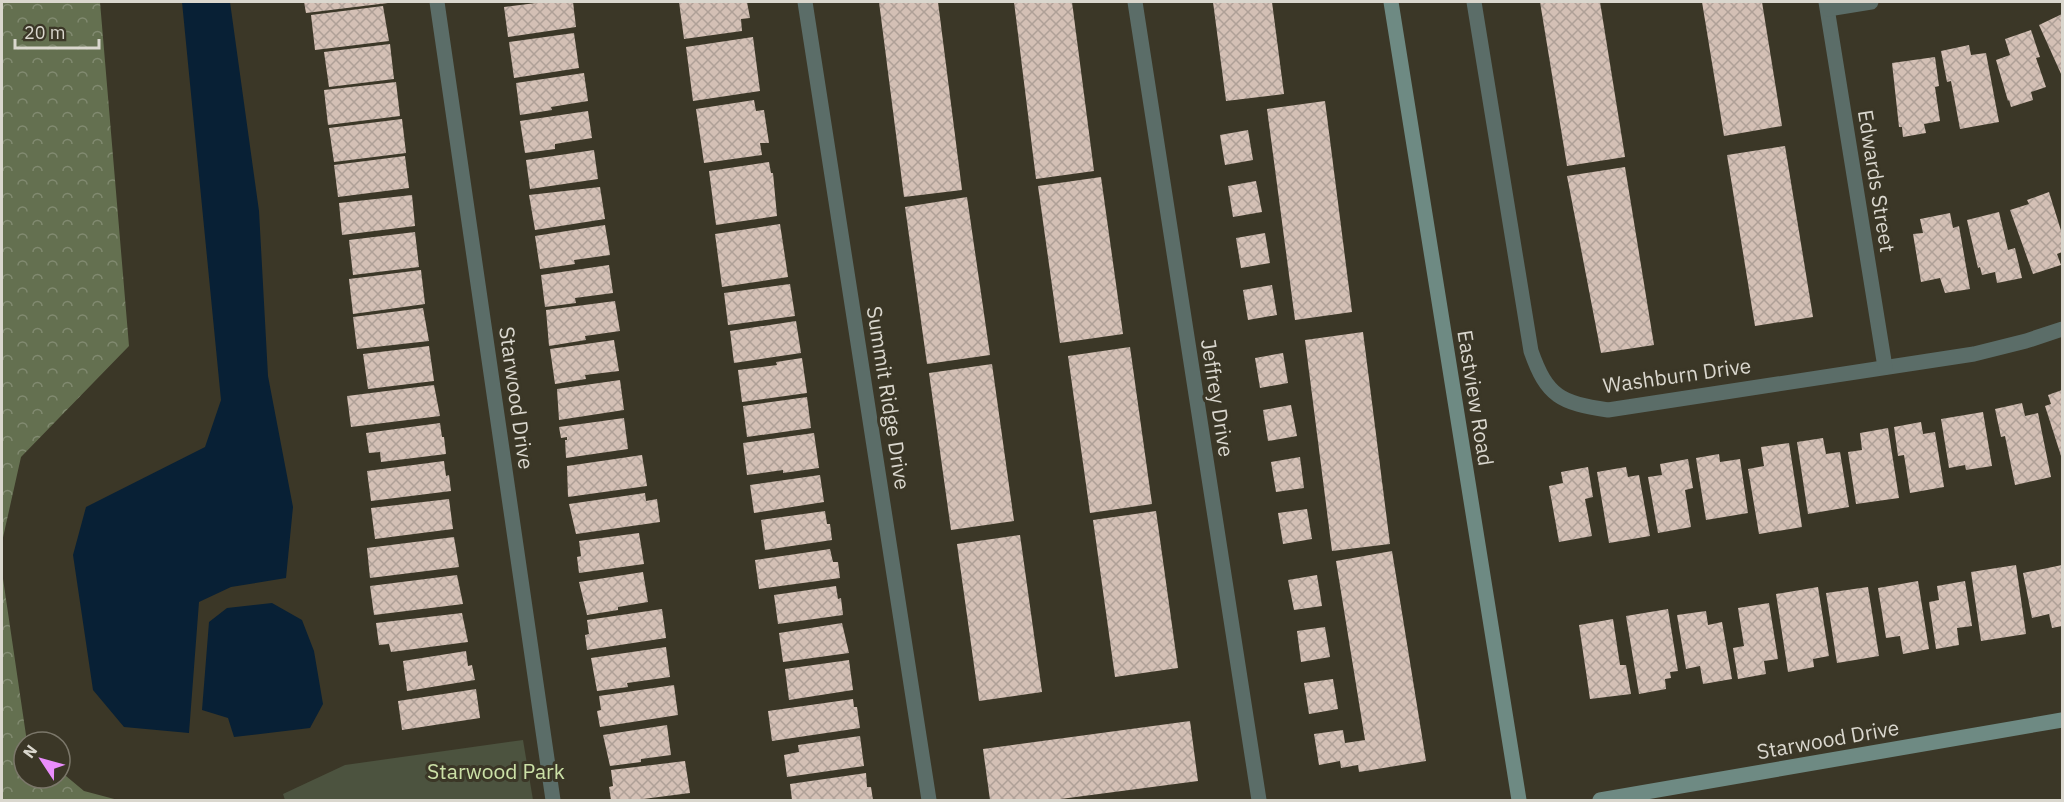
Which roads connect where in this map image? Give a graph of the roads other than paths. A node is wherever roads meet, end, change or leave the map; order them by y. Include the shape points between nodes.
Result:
1 (437, 2) edge
2 (805, 2) edge
3 (1135, 2) edge
4 (1391, 2) edge
5 (1474, 2) edge
6 (1871, 2) edge
7 (1827, 5) edge
8 (2062, 329) edge
9 (1885, 367) junction
10 (2062, 720) edge
11 (553, 801) edge
12 (929, 801) edge
13 (1259, 801) edge
14 (1520, 801) edge
15 (1600, 801) edge

1 - 11 street, Starwood Drive
2 - 12 street, Summit Ridge Drive
3 - 13 street, Jeffrey Drive
4 - 14 street, Eastview Road
5 - 9 street, Washburn Drive via 1531,351 1539,375 1553,392 1575,405 1608,410
6 - 7 street
7 - 9 street, Edwards Street
8 - 9 street, Washburn Drive via 1974,354
10 - 15 street, Starwood Drive

